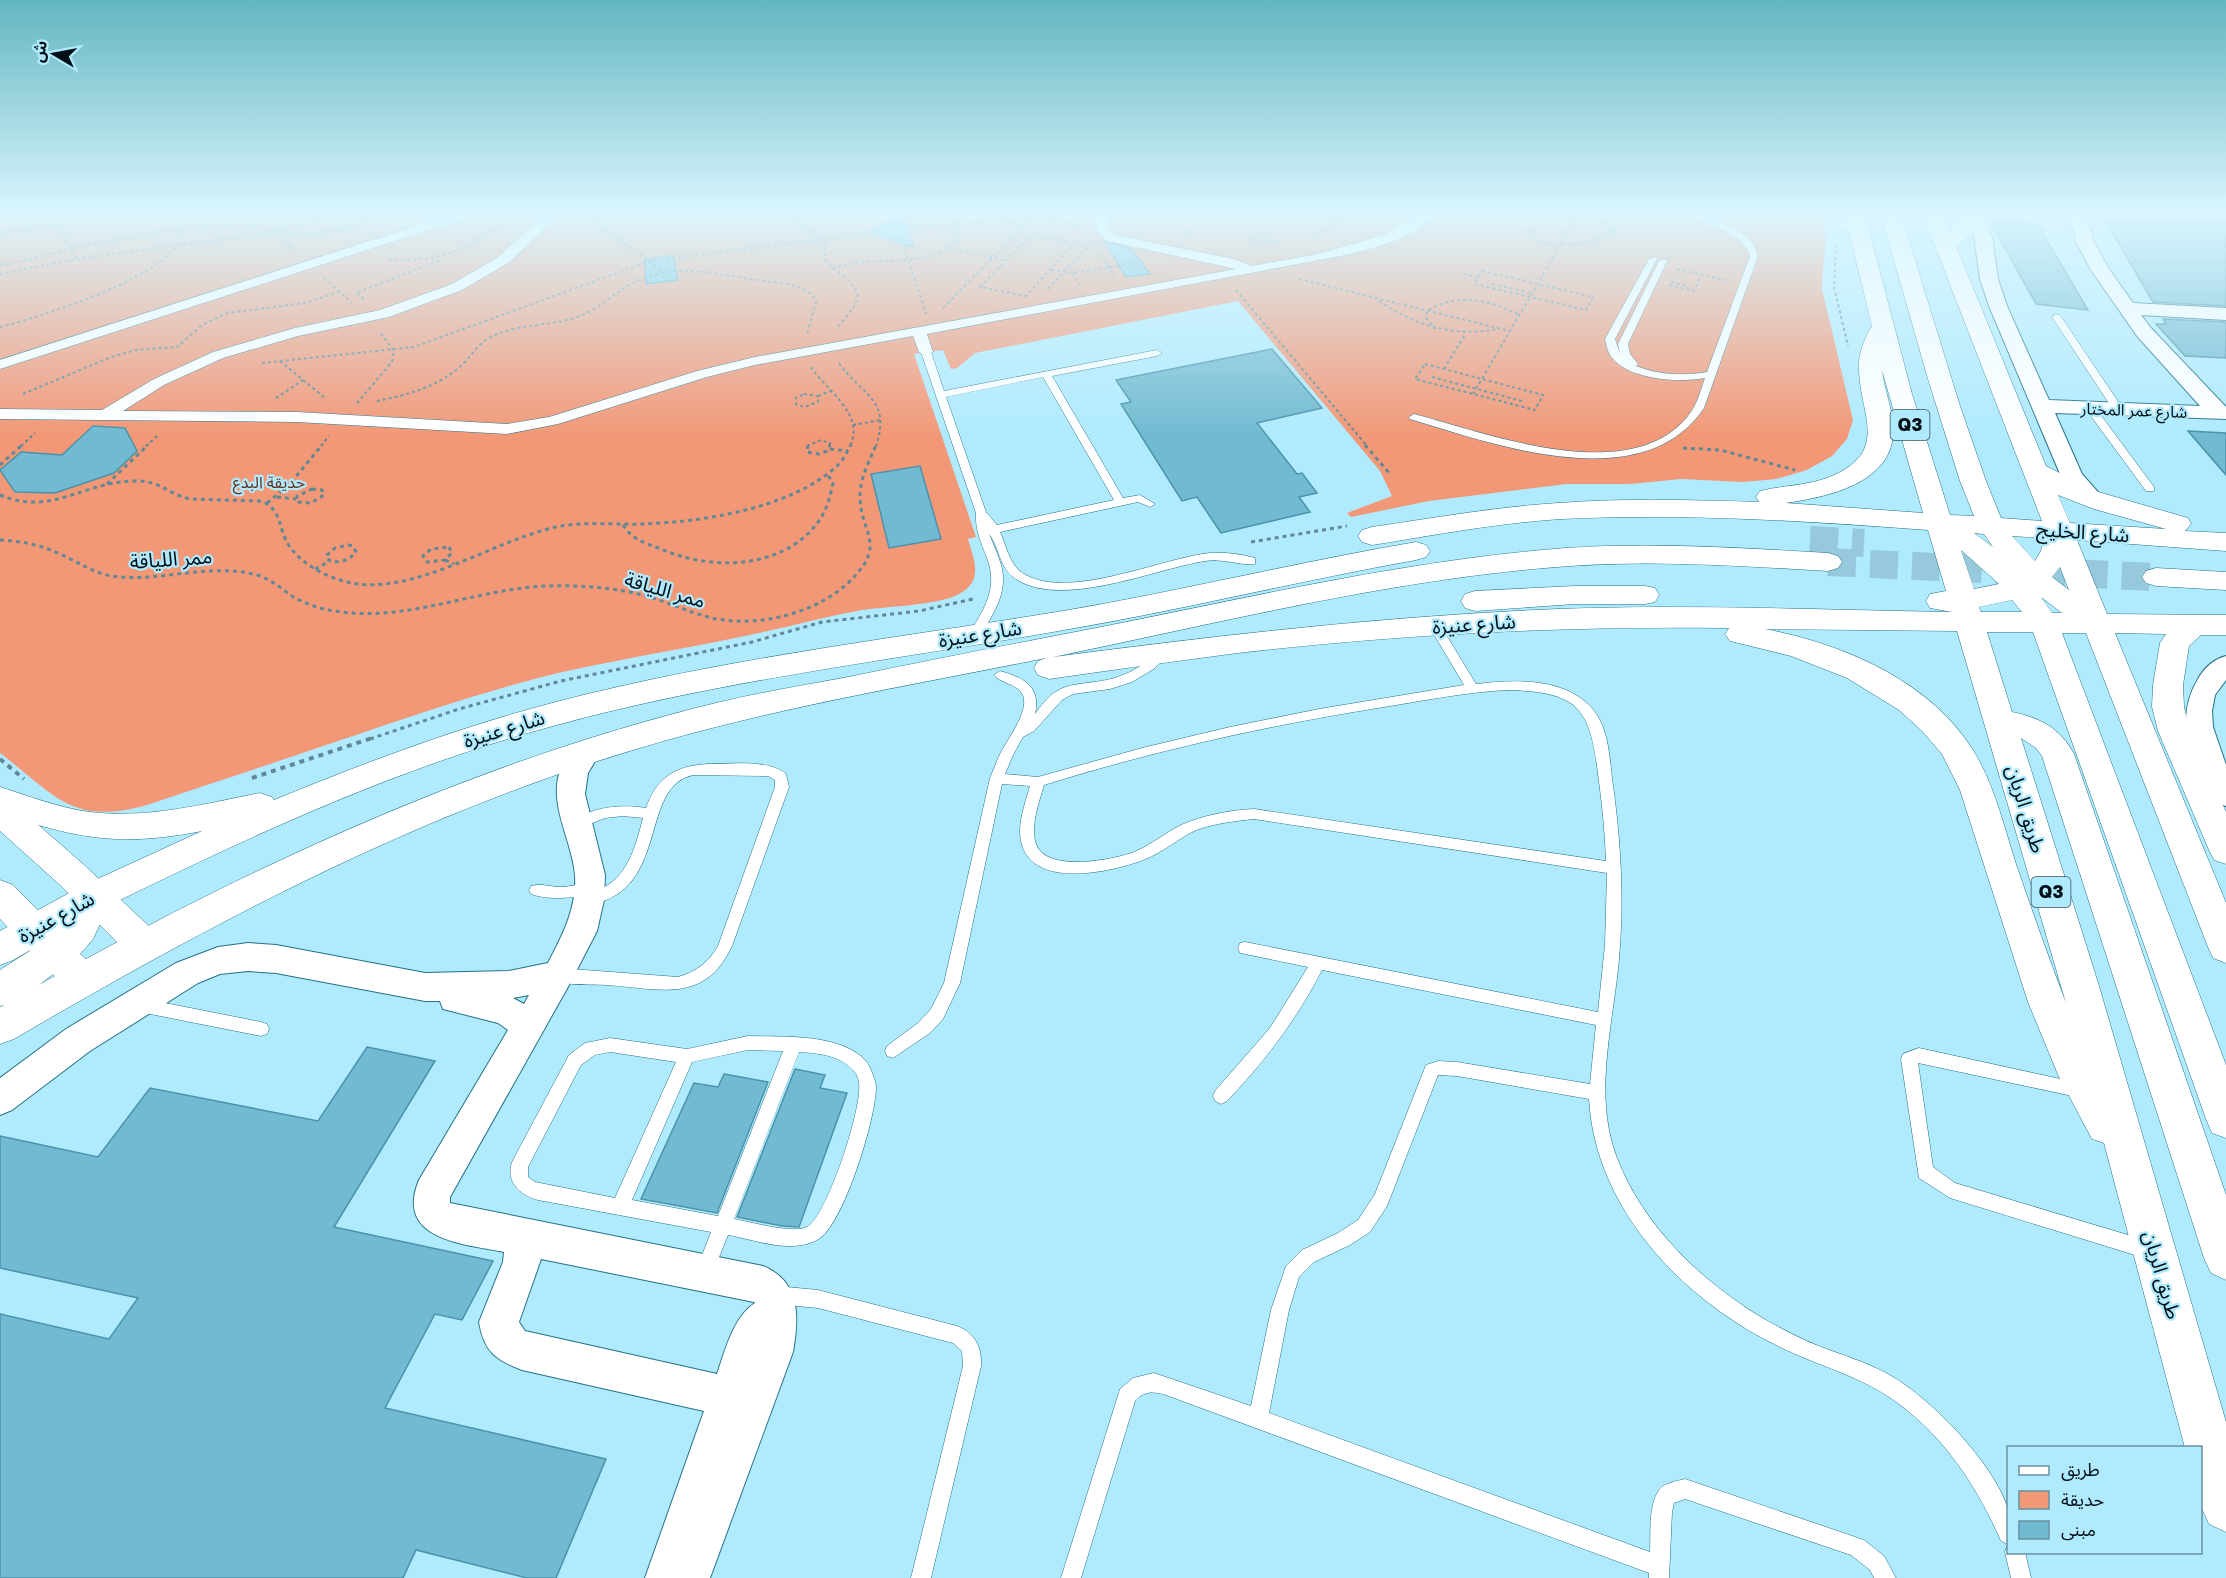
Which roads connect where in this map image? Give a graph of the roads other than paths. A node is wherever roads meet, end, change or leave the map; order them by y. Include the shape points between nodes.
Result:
1 (234, 289) edge
2 (452, 289) edge
3 (1154, 289) edge
4 (1644, 289) edge
5 (1742, 289) edge
6 (1873, 289) edge
7 (1912, 289) edge
8 (1962, 289) edge
9 (1992, 289) edge
10 (2114, 289) edge
11 (2126, 308) junction
12 (2226, 314) edge
13 (2057, 317) dead end
14 (1882, 327) junction
15 (919, 332) junction
16 (926, 352) joint
17 (1157, 353) dead end
18 (2164, 356) junction
19 (0, 364) edge
20 (1046, 374) junction
21 (1711, 374) junction
22 (941, 395) junction
23 (2042, 406) junction
24 (2090, 408) junction
25 (2118, 409) junction
26 (2194, 412) junction
27 (2222, 413) edge
28 (0, 414) edge
29 (105, 415) junction
30 (1414, 417) dead end
31 (2035, 470) junction
32 (2150, 489) dead end
33 (2094, 500) junction
34 (1120, 502) junction
35 (1150, 504) dead end
36 (1618, 509) junction
37 (981, 513) junction
38 (1939, 522) junction
39 (1992, 526) junction
40 (995, 529) junction
41 (2058, 531) junction
42 (982, 532) junction
43 (2226, 540) edge
44 (1249, 552) junction
45 (2135, 555) tunnel mouth
46 (2226, 560) edge
47 (2156, 578) tunnel mouth
48 (2226, 581) edge
49 (2027, 582) junction
50 (1965, 611) junction
51 (1559, 619) junction
52 (2044, 623) junction
53 (2096, 623) junction
54 (1044, 624) junction
55 (2212, 625) edge
56 (1435, 626) junction
57 (974, 636) junction
58 (1240, 643) junction
59 (1164, 652) junction
60 (2226, 665) edge
61 (1000, 675) junction
62 (874, 682) junction
63 (1473, 690) junction
64 (2000, 723) junction
65 (1019, 735) junction
66 (587, 751) junction
67 (997, 778) junction
68 (1038, 782) junction
69 (13, 791) edge
70 (328, 792) junction
71 (2226, 795) edge
72 (0, 811) edge
73 (652, 815) junction
74 (577, 824) junction
75 (2226, 850) edge
76 (1614, 868) junction
77 (536, 890) dead end
78 (0, 895) edge
79 (589, 895) junction
80 (93, 897) junction
81 (2225, 942) edge
82 (143, 944) junction
83 (1245, 948) dead end
84 (0, 949) edge
85 (57, 954) junction
86 (1318, 963) junction
87 (558, 975) junction
88 (425, 987) junction
89 (0, 990) edge
90 (135, 1004) junction
91 (1605, 1020) junction
92 (529, 1026) junction
93 (0, 1027) edge
94 (261, 1029) dead end
95 (793, 1046) junction
96 (893, 1051) dead end
97 (687, 1056) junction
98 (2087, 1091) junction
99 (1599, 1093) junction
100 (1221, 1096) dead end
101 (0, 1099) edge
102 (2226, 1119) edge
103 (2130, 1164) junction
104 (620, 1207) junction
105 (723, 1226) junction
106 (523, 1237) junction
107 (2156, 1252) junction
108 (2226, 1258) edge
109 (705, 1273) junction
110 (775, 1304) junction
111 (742, 1399) junction
112 (1258, 1419) junction
113 (2226, 1507) edge
114 (2007, 1532) edge
115 (2015, 1554) edge
116 (1659, 1572) edge
117 (667, 1578) edge
118 (688, 1578) edge
119 (921, 1578) edge
120 (1071, 1578) edge
121 (1886, 1578) edge
122 (2021, 1578) edge

1 - 19 street
2 - 29 street via 384,314 275,337 201,362
3 - 15 street
4 - 21 lane via 1610,339 1612,349 1620,359 1643,372 1685,378
5 - 21 lane
6 - 14 main road, طريق الريان / Q3
7 - 39 main road via 1935,367
8 - 31 main road
9 - 23 street
10 - 11 street
11 - 12 street
11 - 18 street
13 - 25 lane
14 - 36 main road via 1872,348 1870,373 1881,439 1874,457 1857,472 1805,493 1695,498
14 - 38 main road, طريق الريان / Q3
15 - 16 street
15 - 29 street via 728,367 522,427 479,429 343,419
16 - 22 lane
17 - 20 lane
18 - 26 street via 2174,385
18 - 27 street
20 - 22 lane
20 - 34 lane
21 - 30 lane via 1694,417 1675,434 1638,449 1610,454 1558,454 1506,445
22 - 37 lane
23 - 24 street, شارع عمر المختار
23 - 33 street via 2071,474
24 - 25 street, شارع عمر المختار
24 - 32 lane
25 - 26 street, شارع عمر المختار
26 - 27 street, شارع عمر المختار
28 - 29 street
31 - 33 main road via 2061,487
31 - 41 main road
33 - 43 main road
34 - 35 lane via 1140,498
34 - 40 lane
36 - 38 main road, شارع عنيزة via 1726,509
36 - 44 main road, شارع عنيزة via 1448,523 1330,544
37 - 40 lane
37 - 42 lane
38 - 39 main road, شارع الخليج
38 - 49 main road
38 - 50 main road, طريق الريان / Q3
39 - 41 main road, شارع الخليج
39 - 49 main road
40 - 42 lane
40 - 44 lane via 1012,569 1023,579 1046,586 1083,585 1208,556 1237,557
41 - 43 main road, شارع الخليج
41 - 49 main road via 2054,556
41 - 53 main road
42 - 57 lane via 998,583
44 - 54 main road, شارع عنيزة via 1108,597
45 - 46 main road, شارع الخليج
47 - 48 main road
49 - 50 main road
49 - 52 main road
49 - 53 main road
50 - 51 main road, شارع عنيزة
50 - 52 main road
50 - 58 main road via 1631,594 1521,597 1346,616
50 - 64 main road, طريق الريان / Q3
51 - 56 main road, شارع عنيزة
51 - 98 main road via 1622,628 1719,631 1780,641 1842,663 1921,711 1965,764 2038,984
52 - 53 main road
52 - 102 main road
53 - 55 main road
53 - 81 main road
54 - 57 main road, شارع عنيزة
54 - 62 main road, شارع عنيزة via 1335,566 1478,543 1625,534 1819,551 1711,556 1602,555 1454,568
55 - 75 main road via 2188,629 2175,643 2168,707 2174,731
56 - 58 main road, شارع عنيزة
56 - 63 lane
57 - 70 main road, شارع عنيزة via 802,663 589,705 447,746
58 - 59 main road, شارع عنيزة
59 - 61 main road, شارع عنيزة
59 - 65 lane via 1131,679 1078,688 1061,695
60 - 71 street via 2206,684 2197,711 2203,744
61 - 62 main road, شارع عنيزة
61 - 65 lane via 1020,683 1031,698 1030,716
62 - 66 main road, شارع عنيزة via 721,713
63 - 68 lane via 1263,724
63 - 76 lane via 1538,687 1565,695 1586,710 1600,739
64 - 103 main road, طريق الريان / Q3
64 - 108 main road via 2034,730 2058,754
65 - 67 lane
66 - 74 street via 571,783
66 - 82 main road, شارع عنيزة via 484,787 354,840
67 - 68 lane
67 - 96 lane via 952,984 937,1014 910,1041
68 - 76 lane via 1031,804 1029,846 1038,859 1054,866 1092,867 1123,862 1192,826 1212,819 1254,814
69 - 70 main road via 66,821 129,827 170,824
70 - 80 main road, شارع عنيزة
72 - 80 main road
73 - 74 lane via 610,810
73 - 79 lane via 625,883 608,895
73 - 87 lane via 666,783 688,771 768,770 778,774 783,782 725,946 713,966 678,984
74 - 79 street via 588,863
76 - 91 lane
77 - 79 lane
78 - 85 main road
79 - 87 street via 574,946
80 - 82 main road
80 - 85 main road via 84,924
82 - 85 main road, شارع عنيزة
83 - 86 lane
84 - 85 main road, شارع عنيزة
85 - 89 main road
85 - 93 main road, شارع عنيزة
86 - 91 lane
86 - 100 lane via 1288,1018
87 - 88 street via 509,985
87 - 92 street
88 - 90 street via 248,957 202,966
88 - 92 street via 449,998 506,1010
90 - 94 lane
90 - 101 street via 52,1058
91 - 99 lane
92 - 106 street via 438,1182 431,1203 439,1219
95 - 97 lane via 738,1044
95 - 105 lane
95 - 105 lane via 828,1048 850,1055 869,1083 866,1107 828,1219 813,1234 793,1238
97 - 104 lane
97 - 104 lane via 610,1045 582,1053 570,1068 519,1166 522,1184 529,1190
98 - 103 main road
98 - 107 lane via 1919,1055 1909,1059 1925,1172 1950,1190
99 - 112 lane via 1477,1072 1438,1068 1432,1071 1381,1200 1364,1226 1308,1256 1292,1272 1280,1310
99 - 114 lane via 1603,1142 1616,1177 1662,1247 1693,1280 1769,1334 1848,1365 1885,1383 1915,1404 1968,1461 1990,1494
103 - 107 main road, طريق الريان / Q3
104 - 105 lane
105 - 109 lane
106 - 109 street
106 - 111 street via 522,1262 499,1322 505,1341 522,1350
107 - 113 main road, طريق الريان / Q3
109 - 110 street via 770,1288
110 - 111 street via 773,1352
110 - 119 lane via 818,1299 957,1335 971,1347 972,1366
111 - 117 street
111 - 118 street
112 - 116 lane
112 - 120 lane via 1157,1382 1133,1389 1124,1405
115 - 122 lane
116 - 121 lane via 1664,1504 1671,1493 1685,1489 1857,1548 1877,1563

